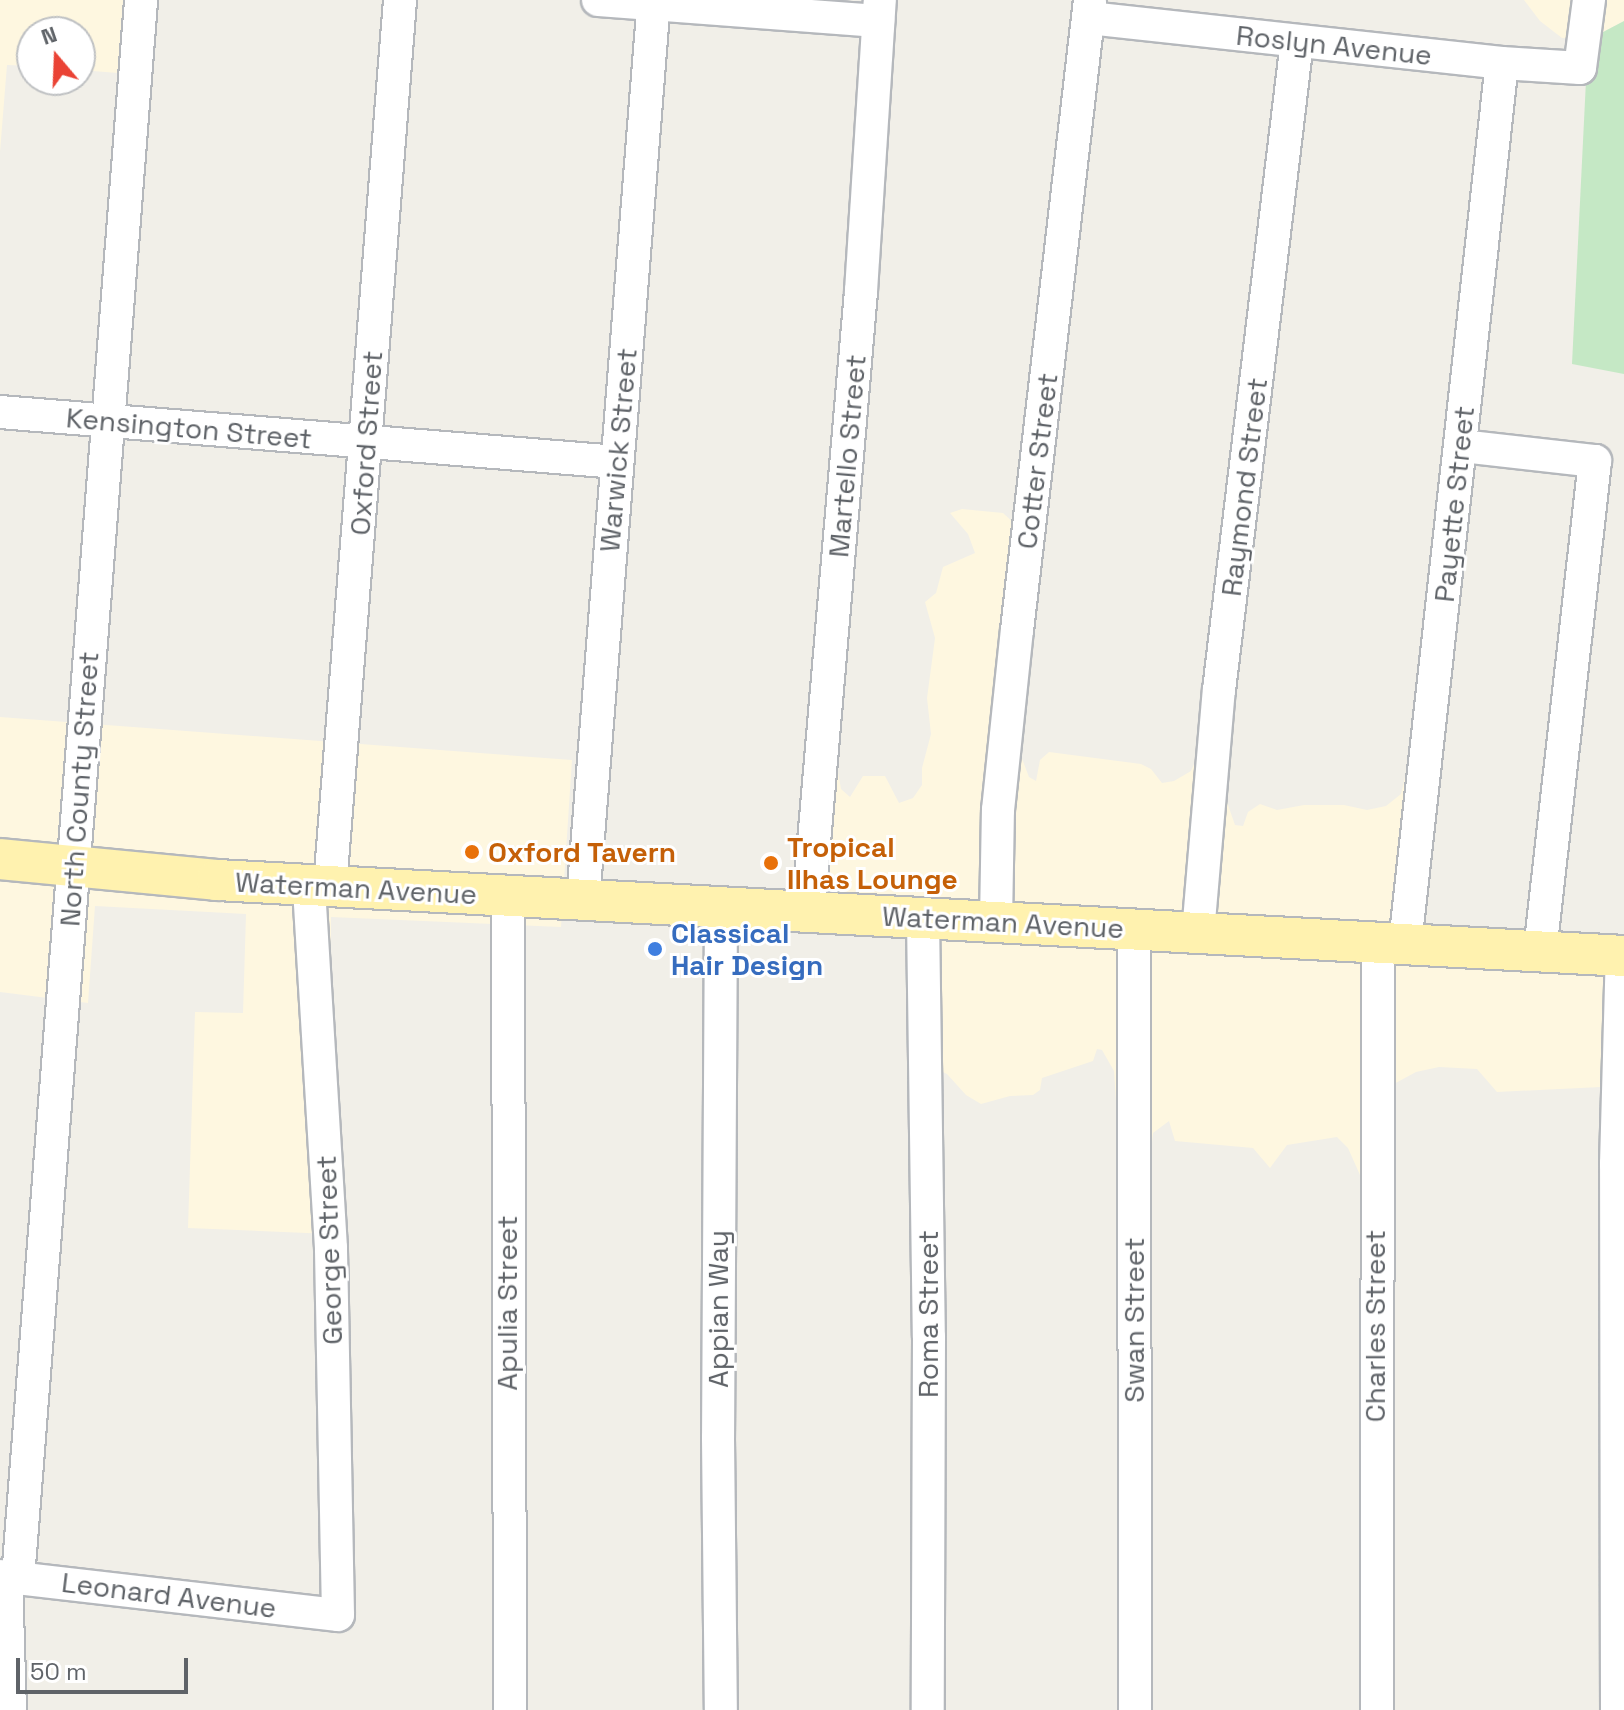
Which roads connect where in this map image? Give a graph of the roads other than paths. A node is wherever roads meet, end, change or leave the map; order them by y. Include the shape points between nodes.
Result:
1 (141, 0) edge
2 (400, 0) edge
3 (598, 0) edge
4 (1589, 0) edge
5 (654, 2) edge
6 (1090, 9) edge
7 (879, 11) edge
8 (1297, 42) junction
9 (1502, 63) junction
10 (0, 412) edge
11 (108, 421) junction
12 (366, 442) junction
13 (1461, 446) junction
14 (617, 462) junction
15 (0, 859) edge
16 (73, 869) junction
17 (320, 886) junction
18 (508, 896) junction
19 (583, 900) junction
20 (721, 907) junction
21 (808, 912) junction
22 (923, 918) junction
23 (996, 922) junction
24 (1134, 929) junction
25 (1198, 933) junction
26 (1392, 943) junction
27 (1540, 951) junction
28 (1623, 956) edge
29 (8, 1577) edge
30 (338, 1615) joint
31 (10, 1710) edge
32 (510, 1710) edge
33 (721, 1710) edge
34 (928, 1710) edge
35 (1135, 1710) edge
36 (1377, 1710) edge
37 (1617, 1710) edge

1 - 11 street, North County Street
2 - 12 street, Oxford Street
3 - 5 street
4 - 9 street, Roslyn Avenue via 1580,68
5 - 7 street
5 - 14 street, Warwick Street
6 - 8 street, Roslyn Avenue
6 - 23 street, Cotter Street via 1013,660 998,810
7 - 21 street, Martello Street via 861,291
8 - 9 street, Roslyn Avenue
8 - 25 street, Raymond Street via 1219,690
9 - 13 street, Payette Street
10 - 11 street, Kensington Street
11 - 12 street, Kensington Street
11 - 16 street, North County Street
12 - 14 street, Kensington Street
12 - 17 street, Oxford Street
13 - 26 street, Payette Street
13 - 27 street via 1595,461
14 - 19 street, Warwick Street
15 - 16 main road, Waterman Avenue
16 - 17 main road, Waterman Avenue
16 - 29 street, North County Street
17 - 18 main road, Waterman Avenue
17 - 30 street, George Street
18 - 19 main road, Waterman Avenue
18 - 32 street, Apulia Street
19 - 20 main road, Waterman Avenue
20 - 21 main road, Waterman Avenue
20 - 33 street, Appian Way
21 - 22 main road, Waterman Avenue
22 - 23 main road, Waterman Avenue
22 - 34 street, Roma Street
23 - 24 main road, Waterman Avenue
24 - 25 main road, Waterman Avenue
24 - 35 street, Swan Street
25 - 26 main road, Waterman Avenue
26 - 27 main road, Waterman Avenue
26 - 36 street, Charles Street
27 - 28 main road, Waterman Avenue
28 - 37 street via 1616,1164
29 - 30 street, Leonard Avenue
29 - 31 street, North County Street

